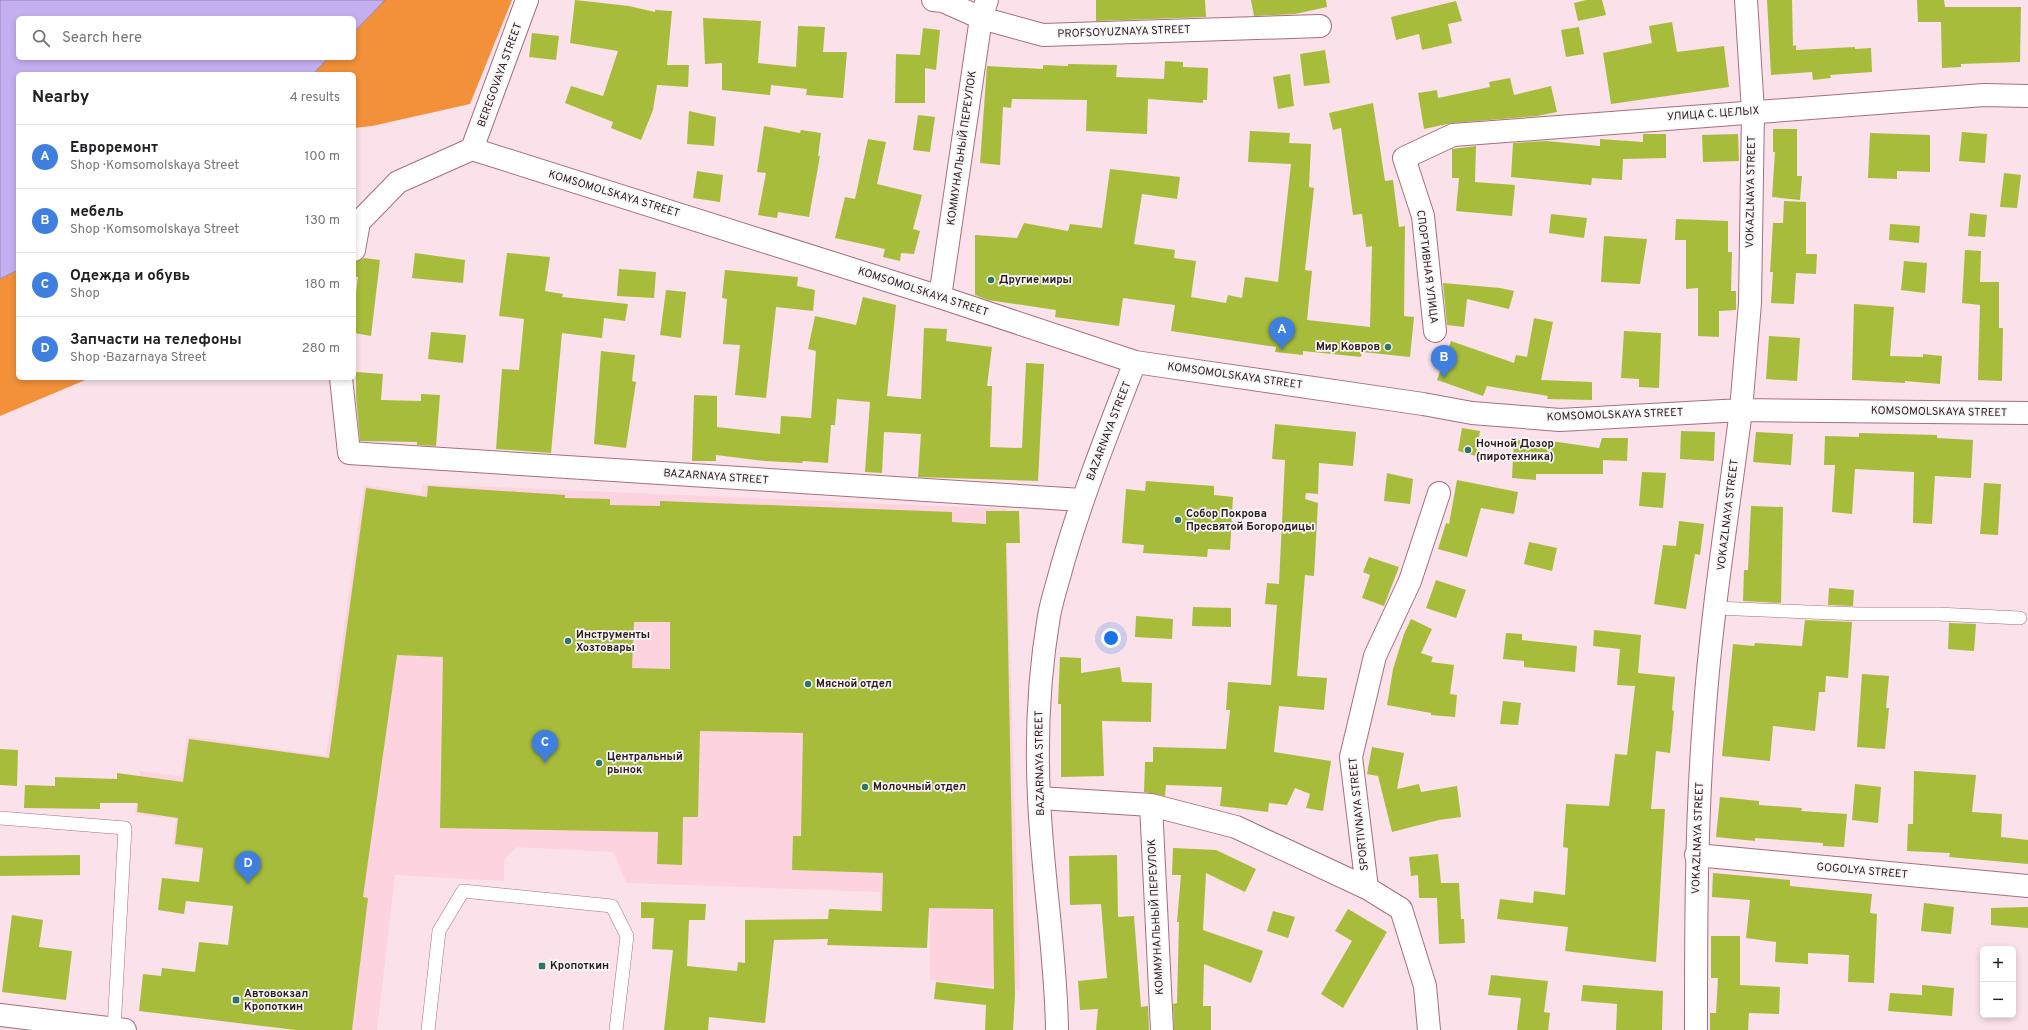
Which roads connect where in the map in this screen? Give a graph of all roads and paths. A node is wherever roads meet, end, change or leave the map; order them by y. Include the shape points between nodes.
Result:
1 (527, 0) edge
2 (934, 0) edge
3 (1746, 0) edge
4 (984, 9) edge
5 (1320, 26) dead end
6 (2028, 96) edge
7 (1753, 111) junction
8 (472, 149) junction
9 (1404, 158) joint
10 (356, 239) edge
11 (940, 297) junction
12 (1435, 331) dead end
13 (1135, 362) junction
14 (341, 380) edge
15 (1741, 410) junction
16 (2028, 413) edge
17 (1439, 493) dead end
18 (1082, 500) junction
19 (1715, 608) junction
20 (2020, 618) dead end
21 (1039, 798) junction
22 (1151, 805) junction
23 (0, 818) edge
24 (1696, 856) junction
25 (2028, 886) edge
26 (1367, 888) junction
27 (0, 1015) edge
28 (119, 1029) edge
29 (428, 1030) edge
30 (616, 1030) edge
31 (1058, 1030) edge
32 (1162, 1030) edge
33 (1429, 1030) edge
34 (1696, 1030) edge

1 - 8 street, BEREGOVAYA STREET
2 - 4 street, PROFSOYUZNAYA STREET
3 - 7 street, VOKAZLNAYA STREET
4 - 5 street, PROFSOYUZNAYA STREET via 1043,35
4 - 11 street, КОММУНАЛЬНЫЙ ПЕРЕУЛОК
6 - 7 street, УЛИЦА С. ЦЕЛЫХ via 1984,95
7 - 9 street, УЛИЦА С. ЦЕЛЫХ via 1453,135
7 - 15 street, VOKAZLNAYA STREET via 1750,303
8 - 10 street via 398,182 359,222
8 - 11 street, KOMSOMOLSKAYA STREET
9 - 12 street, СПОРТИВНАЯ УЛИЦА via 1423,216
11 - 13 street, KOMSOMOLSKAYA STREET
13 - 15 street, KOMSOMOLSKAYA STREET via 1472,413 1560,420
13 - 18 street, BAZARNAYA STREET
14 - 18 street, BAZARNAYA STREET via 349,453
15 - 16 street, KOMSOMOLSKAYA STREET
15 - 19 street, VOKAZLNAYA STREET
17 - 26 street, SPORTIVNAYA STREET via 1410,581 1375,656 1351,757
18 - 21 street, BAZARNAYA STREET via 1049,614 1041,684
19 - 20 lane
19 - 24 street, VOKAZLNAYA STREET via 1704,720
21 - 22 street
21 - 31 street, BAZARNAYA STREET
22 - 26 street via 1236,826
22 - 32 street, КОММУНАЛЬНЫЙ ПЕРЕУЛОК
23 - 28 lane via 125,828
24 - 25 street, GOGOLYA STREET
24 - 34 street, VOKAZLNAYA STREET
26 - 33 street via 1401,909 1425,986
27 - 28 street
29 - 30 lane via 440,931 463,891 612,906 627,936

